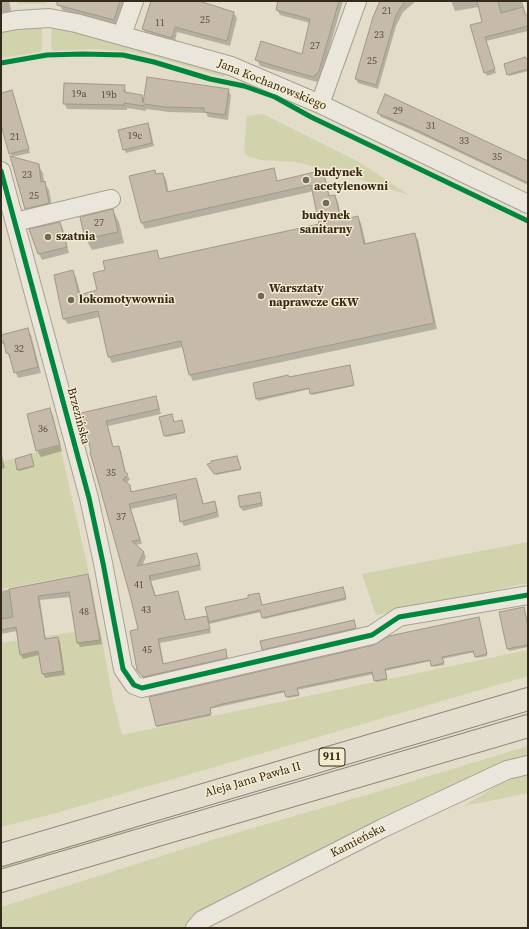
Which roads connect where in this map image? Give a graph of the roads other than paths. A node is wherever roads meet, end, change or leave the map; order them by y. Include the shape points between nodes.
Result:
1 (134, 1) edge
2 (357, 1) edge
3 (1, 23) edge
4 (122, 35) junction
5 (320, 104) junction
6 (1, 171) edge
7 (111, 199) dead end
8 (528, 204) edge
9 (15, 222) junction
10 (528, 595) edge
11 (528, 699) edge
12 (528, 726) edge
13 (528, 765) edge
14 (1, 855) edge
15 (2, 882) edge
16 (195, 928) edge

1 - 4 street
2 - 5 street
3 - 4 street, Jana Kochanowskiego via 49,18
4 - 5 street, Jana Kochanowskiego via 231,66
5 - 8 street, Jana Kochanowskiego
6 - 9 street, Brzezińska
7 - 9 street
9 - 10 street, Brzezińska via 89,498 104,563 123,669 134,685 142,688 372,635 399,617
11 - 14 main road, Aleja Jana Pawła II / 911
12 - 15 main road, 911
13 - 16 street, Kamieńska via 507,770 383,828 202,920

